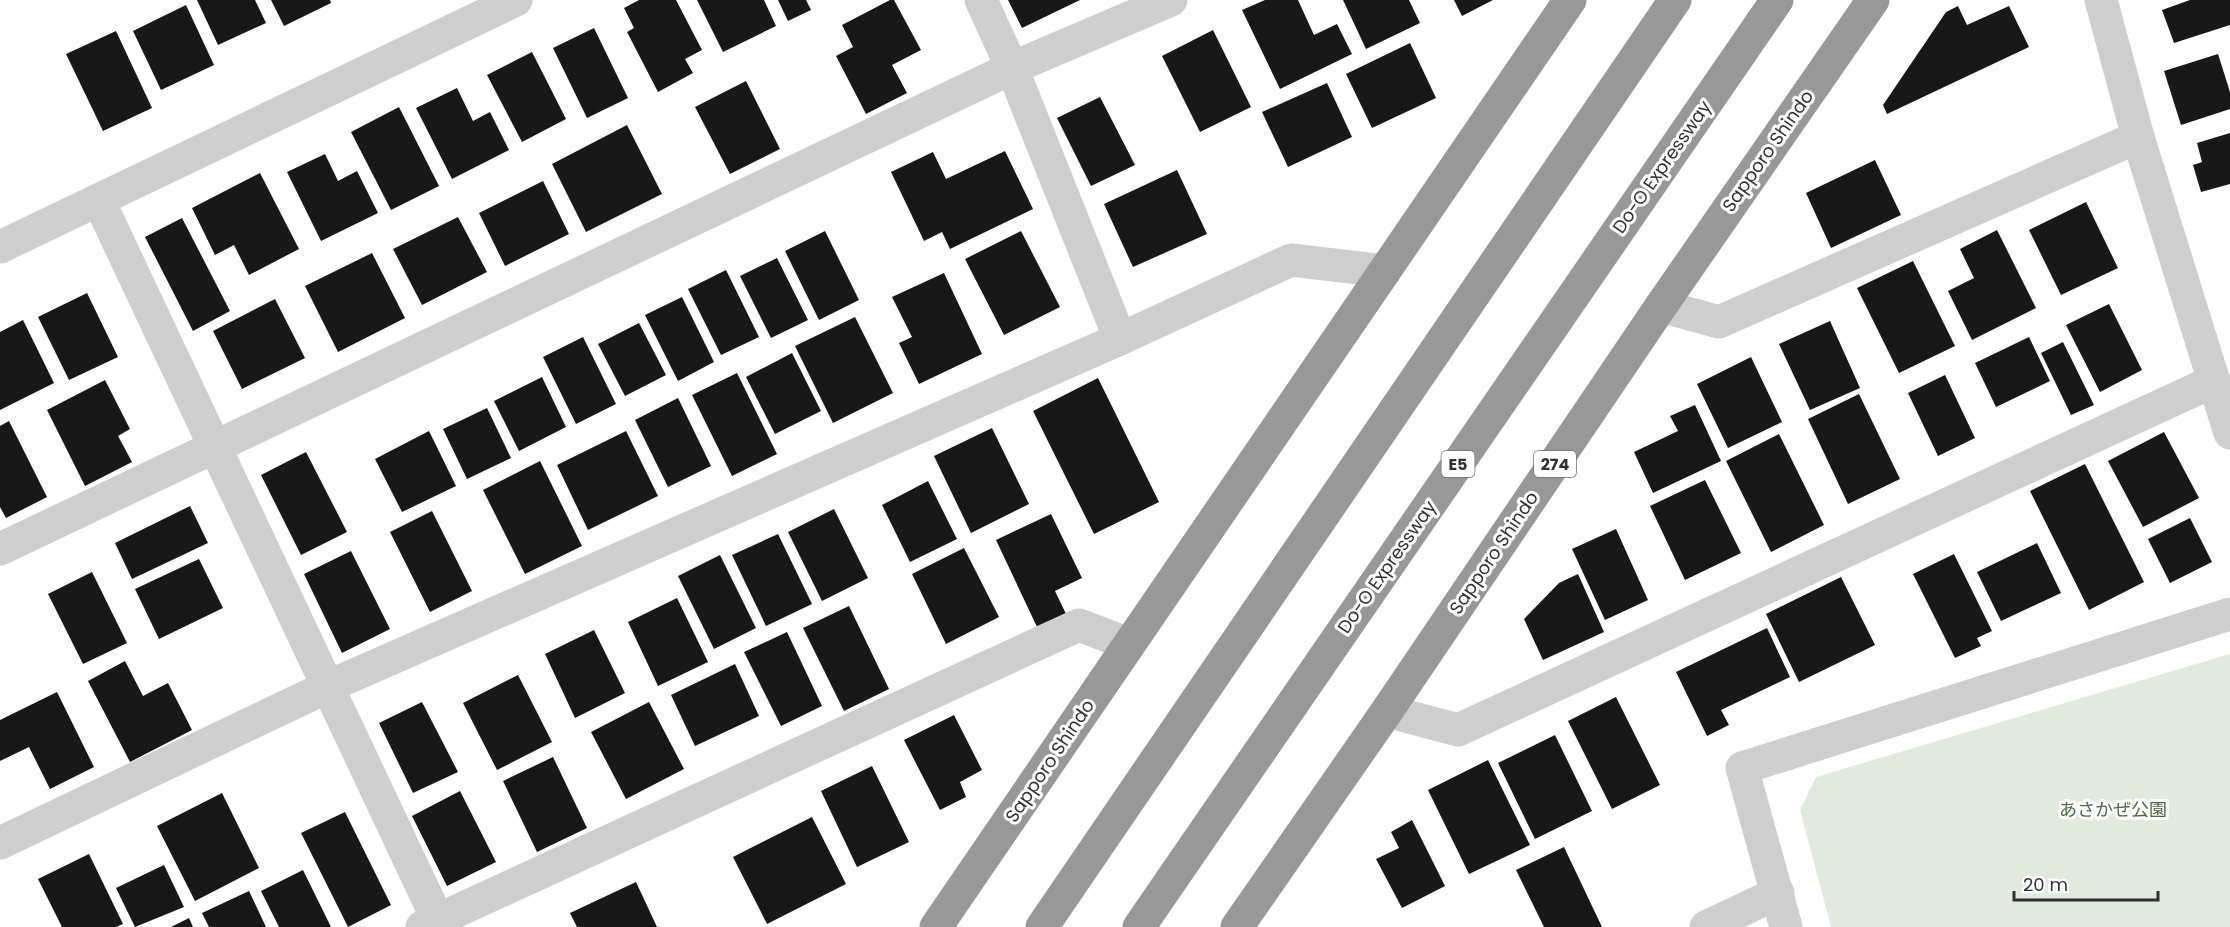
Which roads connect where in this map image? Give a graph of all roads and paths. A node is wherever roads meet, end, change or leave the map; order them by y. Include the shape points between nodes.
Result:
1 (516, 0) edge
2 (981, 0) edge
3 (1171, 0) edge
4 (1570, 0) edge
5 (1675, 0) edge
6 (1777, 0) edge
7 (1873, 0) edge
8 (2101, 0) edge
9 (1012, 68) junction
10 (2138, 136) junction
11 (99, 201) junction
12 (0, 247) edge
13 (1385, 270) junction
14 (1661, 306) junction
15 (1120, 339) junction
16 (2214, 381) junction
17 (2230, 432) edge
18 (216, 448) junction
19 (0, 549) edge
20 (2230, 614) edge
21 (1130, 644) junction
22 (329, 686) junction
23 (1387, 711) junction
24 (0, 843) edge
25 (1778, 894) junction
26 (434, 924) edge
27 (936, 927) edge
28 (1042, 927) edge
29 (1139, 927) edge
30 (1237, 927) edge
31 (1706, 927) edge
32 (1786, 927) edge

1 - 11 street
2 - 9 street
3 - 9 street
4 - 13 highway, Sapporo Shindo
5 - 28 highway
6 - 29 highway, Do-O Expressway / E5
7 - 14 highway, Sapporo Shindo / 274
8 - 10 street
9 - 15 street
9 - 18 street
10 - 14 street via 1719,322
10 - 16 street
11 - 12 street
11 - 18 street
13 - 15 street via 1291,260
13 - 21 highway, Sapporo Shindo
14 - 23 highway, Sapporo Shindo / 274
15 - 22 street
16 - 17 street
16 - 23 street via 1458,730
18 - 19 street
18 - 22 street
20 - 25 street via 1742,768
21 - 26 street via 1079,625
21 - 27 highway, Sapporo Shindo
22 - 24 street
22 - 26 street
23 - 30 highway, Sapporo Shindo / 274
25 - 31 street
25 - 32 street

